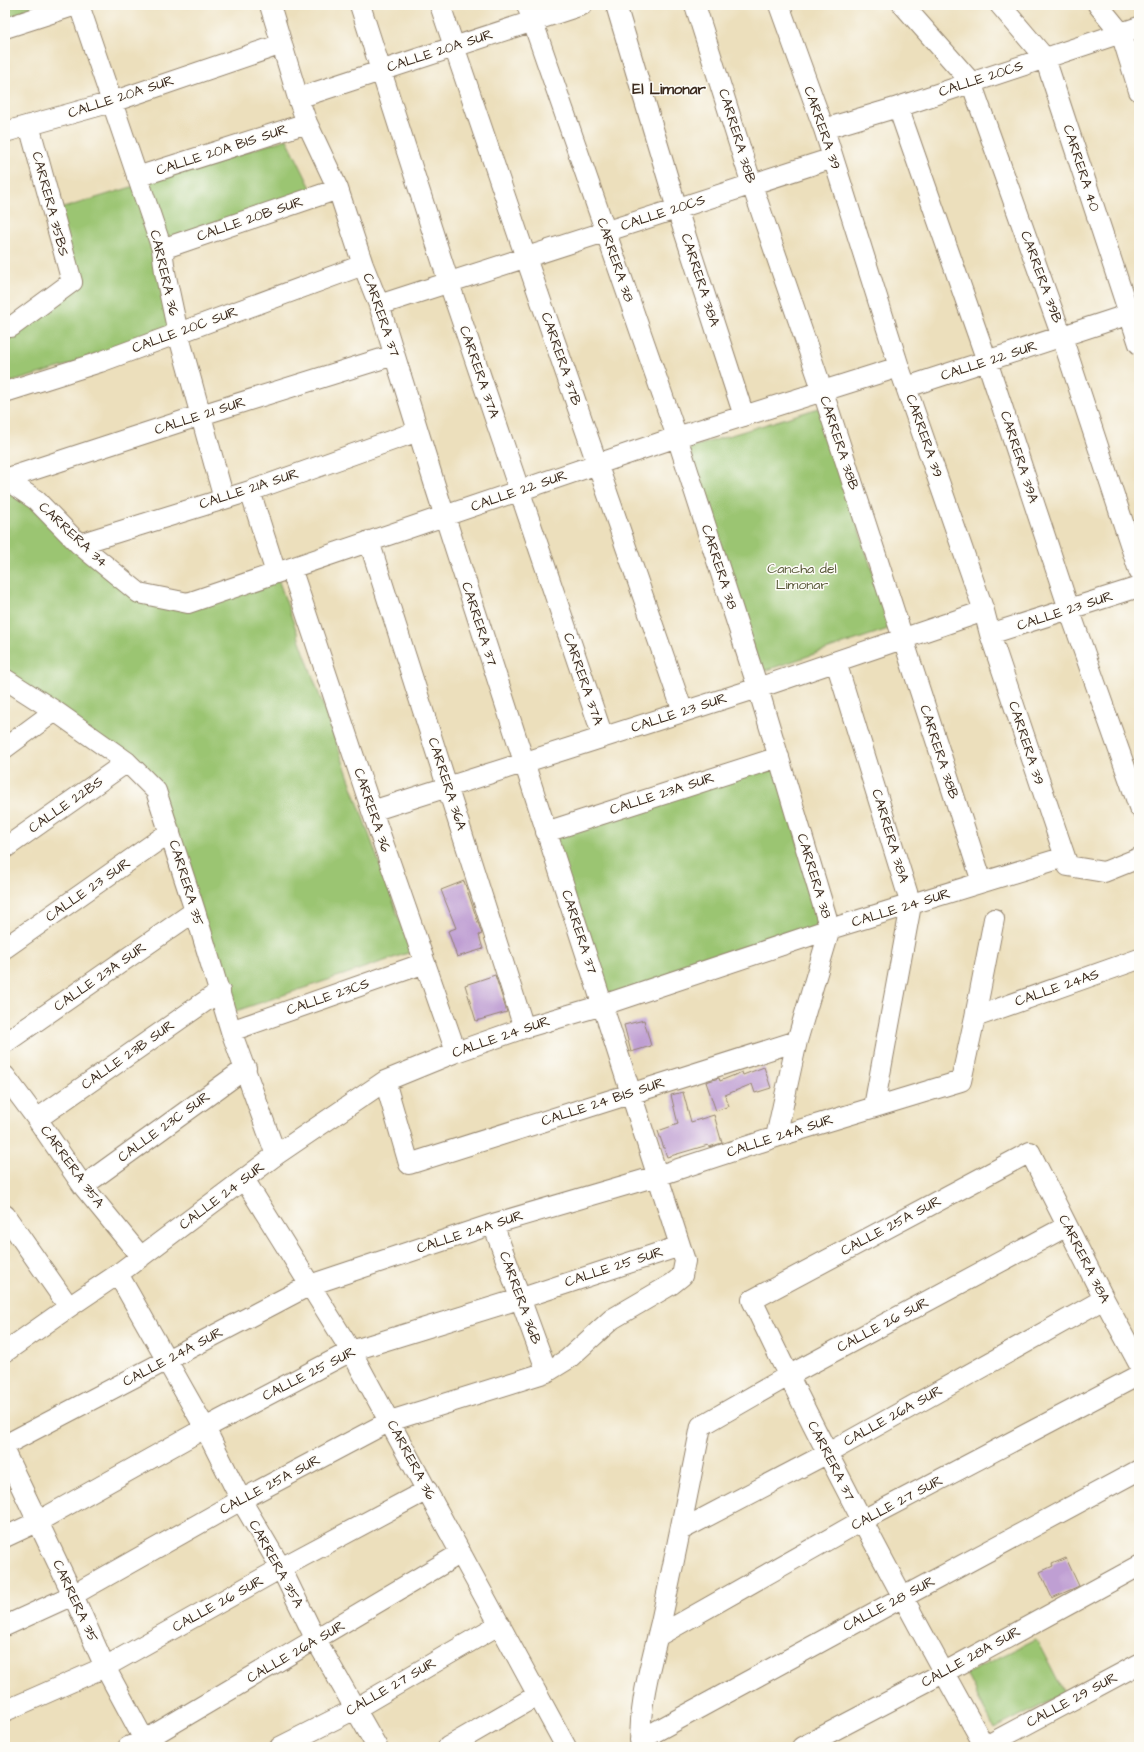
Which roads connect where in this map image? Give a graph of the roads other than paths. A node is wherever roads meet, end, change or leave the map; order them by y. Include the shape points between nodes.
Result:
1 (78, 5) edge
2 (270, 5) edge
3 (360, 5) edge
4 (440, 5) edge
5 (582, 5) edge
6 (616, 5) edge
7 (696, 5) edge
8 (779, 5) edge
9 (903, 5) edge
10 (1000, 5) edge
11 (1098, 5) edge
12 (529, 13) edge
13 (5, 28) edge
14 (1130, 30) edge
15 (282, 44) junction
16 (454, 47) junction
17 (1045, 58) junction
18 (380, 70) junction
19 (971, 82) junction
20 (1139, 91) edge
21 (298, 98) junction
22 (112, 102) junction
23 (898, 107) junction
24 (307, 123) junction
25 (29, 125) junction
26 (824, 129) junction
27 (5, 132) edge
28 (832, 158) junction
29 (137, 177) junction
30 (752, 184) junction
31 (338, 189) junction
32 (677, 209) junction
33 (605, 232) junction
34 (162, 249) junction
35 (526, 258) junction
36 (363, 265) junction
37 (449, 283) junction
38 (379, 305) junction
39 (1134, 313) edge
40 (5, 327) edge
41 (178, 333) junction
42 (1062, 337) junction
43 (1139, 344) edge
44 (394, 355) junction
45 (987, 362) junction
46 (899, 367) junction
47 (907, 388) junction
48 (5, 392) edge
49 (823, 392) junction
50 (201, 415) junction
51 (744, 416) junction
52 (418, 431) junction
53 (677, 438) junction
54 (597, 464) junction
55 (5, 479) edge
56 (250, 490) junction
57 (520, 491) junction
58 (224, 498) junction
59 (445, 516) junction
60 (369, 541) junction
61 (79, 544) junction
62 (283, 571) junction
63 (1139, 571) edge
64 (1139, 587) edge
65 (140, 593) joint
66 (1069, 609) junction
67 (984, 611) junction
68 (990, 634) junction
69 (903, 639) junction
70 (836, 662) junction
71 (5, 679) edge
72 (758, 688) junction
73 (56, 711) junction
74 (683, 712) junction
75 (603, 737) junction
76 (5, 748) edge
77 (779, 757) junction
78 (127, 762) junction
79 (524, 762) junction
80 (448, 787) junction
81 (1139, 808) edge
82 (372, 811) junction
83 (170, 832) junction
84 (546, 832) junction
85 (5, 848) edge
86 (1139, 858) edge
87 (1066, 862) junction
88 (982, 882) junction
89 (911, 905) junction
90 (195, 911) junction
91 (994, 919) dead end
92 (830, 930) junction
93 (5, 948) edge
94 (1139, 959) edge
95 (425, 963) junction
96 (220, 991) junction
97 (603, 1005) junction
98 (975, 1017) junction
99 (524, 1028) junction
100 (231, 1031) junction
101 (797, 1041) junction
102 (5, 1043) edge
103 (456, 1052) junction
104 (246, 1068) junction
105 (5, 1076) edge
106 (385, 1081) junction
107 (632, 1093) junction
108 (874, 1107) junction
109 (37, 1119) junction
110 (776, 1137) junction
111 (1030, 1152) joint
112 (276, 1155) junction
113 (657, 1176) junction
114 (244, 1178) junction
115 (83, 1186) junction
116 (5, 1215) edge
117 (493, 1224) junction
118 (1067, 1226) junction
119 (680, 1246) junction
120 (141, 1257) junction
121 (118, 1274) junction
122 (310, 1285) junction
123 (519, 1299) junction
124 (1104, 1299) junction
125 (752, 1300) joint
126 (69, 1307) junction
127 (6, 1350) edge
128 (351, 1351) junction
129 (166, 1361) junction
130 (1139, 1364) edge
131 (547, 1372) junction
132 (1139, 1375) edge
133 (788, 1376) junction
134 (390, 1421) junction
135 (206, 1428) junction
136 (5, 1445) edge
137 (5, 1453) edge
138 (828, 1453) junction
139 (1139, 1470) edge
140 (428, 1490) junction
141 (241, 1500) junction
142 (861, 1521) junction
143 (37, 1522) junction
144 (681, 1530) junction
145 (5, 1537) edge
146 (461, 1553) junction
147 (1139, 1566) edge
148 (282, 1568) junction
149 (73, 1595) junction
150 (903, 1597) junction
151 (500, 1624) junction
152 (5, 1626) edge
153 (658, 1636) junction
154 (316, 1640) junction
155 (1139, 1664) edge
156 (105, 1668) junction
157 (943, 1673) junction
158 (538, 1695) junction
159 (355, 1708) junction
160 (5, 1711) edge
161 (641, 1744) edge
162 (140, 1745) edge
163 (280, 1747) edge
164 (377, 1747) edge
165 (448, 1747) edge
166 (566, 1747) edge
167 (802, 1747) edge
168 (984, 1747) edge

1 - 13 street
1 - 22 street, CARRERA 36
2 - 15 street, CARRERA 37
3 - 18 street, CARRERA 37A
4 - 16 street, CARRERA 37B
5 - 12 street, CALLE 20A SUR
6 - 32 street, CARRERA 38A
7 - 30 street, CARRERA 38B
8 - 26 street, CARRERA 39
9 - 19 street, CARRERA 39B
10 - 17 street, CARRERA 40
11 - 14 street
12 - 16 street, CALLE 20A SUR
12 - 33 street, CARRERA 38
14 - 17 street, CALLE 20CS
14 - 20 street
15 - 21 street, CARRERA 37
15 - 22 street, CALLE 20A SUR
16 - 18 street, CALLE 20A SUR
16 - 35 street, CARRERA 37B
17 - 19 street, CALLE 20CS
17 - 39 street, CARRERA 40
18 - 21 street, CALLE 20A SUR
18 - 37 street, CARRERA 37A
19 - 23 street, CALLE 20CS
19 - 42 street, CARRERA 39B
21 - 24 street, CARRERA 37
22 - 25 street, CALLE 20A SUR
22 - 29 street, CARRERA 36
23 - 26 street, CALLE 20CS
23 - 45 street, CARRERA 39A
24 - 29 street, CALLE 20A BIS SUR
24 - 31 street, CARRERA 37
25 - 27 street, CALLE 20A SUR
25 - 40 street, CARRERA 35BS via 72,282 11,327
26 - 28 street, CARRERA 39
28 - 30 street, CALLE 20CS
28 - 46 street, CARRERA 39
29 - 34 street, CARRERA 36
30 - 32 street, CALLE 20CS
30 - 49 street, CARRERA 38B
31 - 34 street, CALLE 20B SUR
31 - 36 street, CARRERA 37
32 - 33 street, CALLE 20CS
32 - 51 street, CARRERA 38A
33 - 35 street, CALLE 20CS
33 - 53 street, CARRERA 38
34 - 41 street, CARRERA 36
35 - 37 street, CALLE 20CS
35 - 54 street, CARRERA 37B
36 - 38 street, CARRERA 37
36 - 41 street, CALLE 20C SUR
37 - 38 street, CALLE 20CS
37 - 57 street, CARRERA 37A
38 - 44 street, CARRERA 37
39 - 42 street, CALLE 22 SUR
39 - 43 street, CARRERA 40
41 - 48 street, CALLE 20C SUR via 100,362
41 - 50 street, CARRERA 36
42 - 45 street, CALLE 22 SUR
42 - 63 street, CARRERA 39B
44 - 50 street, CALLE 21 SUR
44 - 52 street, CARRERA 37
45 - 47 street, CALLE 22 SUR
45 - 66 street, CARRERA 39A
46 - 47 street, CARRERA 39
46 - 49 street, CALLE 22 SUR
47 - 67 street, CARRERA 39
49 - 51 street, CALLE 22 SUR
49 - 69 street, CARRERA 38B
50 - 55 street, CALLE 21 SUR
50 - 58 street, CARRERA 36
51 - 53 street, CALLE 22 SUR
52 - 56 street, CALLE 21A SUR
52 - 59 street, CARRERA 37
53 - 54 street, CALLE 22 SUR
53 - 72 street, CARRERA 38
54 - 57 street, CALLE 22 SUR
54 - 74 street, CARRERA 37B
55 - 61 street, CARRERA 34 via 36,500
56 - 58 street, CALLE 21A SUR
56 - 62 street, CARRERA 36
57 - 59 street, CALLE 22 SUR
57 - 75 street, CARRERA 37A
58 - 61 street, CALLE 21A SUR
59 - 60 street, CALLE 22 SUR
59 - 79 street, CARRERA 37
60 - 62 street, CALLE 22 SUR
60 - 80 street, CARRERA 36A
61 - 65 street, CARRERA 34
62 - 65 street, CALLE 22 SUR via 188,603
62 - 82 street, CARRERA 36
64 - 66 street, CALLE 23 SUR
66 - 68 street, CALLE 23 SUR
66 - 81 street, CARRERA 39A
67 - 68 street, CARRERA 39
67 - 69 street, CALLE 23 SUR
68 - 87 street, CARRERA 39
69 - 70 street, CALLE 23 SUR
69 - 88 street, CARRERA 38B
70 - 72 street, CALLE 23 SUR
70 - 89 street, CARRERA 38A
71 - 73 street, CARRERA 35
72 - 74 street, CALLE 23 SUR
72 - 77 street, CARRERA 38
73 - 76 street
73 - 78 street, CARRERA 35
74 - 75 street, CALLE 23 SUR
75 - 79 street, CALLE 23 SUR
77 - 84 street, CALLE 23A SUR
77 - 92 street, CARRERA 38
78 - 83 street, CARRERA 35 via 156,791
78 - 85 street, CALLE 22BS
79 - 80 street, CALLE 23 SUR
79 - 84 street, CARRERA 37
80 - 82 street, CALLE 23 SUR
80 - 99 street, CARRERA 36A
82 - 95 street, CARRERA 36
83 - 90 street, CARRERA 35
83 - 93 street, CALLE 23 SUR
84 - 97 street, CARRERA 37
86 - 87 street, CALLE 24 SUR via 1104,872
87 - 88 street, CALLE 24 SUR
88 - 89 street, CALLE 24 SUR
89 - 92 street, CALLE 24 SUR
89 - 108 street, CARRERA 38A
90 - 96 street, CARRERA 35
90 - 102 street, CALLE 23A SUR
91 - 98 street
92 - 97 street, CALLE 24 SUR
92 - 101 street, CARRERA 38
94 - 98 street, CALLE 24AS
95 - 100 street, CALLE 23CS
95 - 103 street, CARRERA 36
96 - 100 street, CARRERA 35
96 - 109 street, CALLE 23B SUR
97 - 99 street, CALLE 24 SUR
97 - 107 street, CARRERA 37
98 - 108 street, CALLE 24A SUR via 960,1081
99 - 103 street, CALLE 24 SUR
100 - 104 street, CARRERA 35
101 - 107 street, CALLE 24 BIS SUR
101 - 110 street, CARRERA 38
103 - 106 street, CALLE 24 SUR
104 - 112 street, CARRERA 35
104 - 115 street, CALLE 23C SUR
105 - 109 street, CARRERA 35A
106 - 107 street, CALLE 24 BIS SUR via 409,1164
106 - 112 street, CALLE 24 SUR
107 - 113 street, CARRERA 37
108 - 110 street, CALLE 24A SUR
109 - 115 street, CARRERA 35A
110 - 113 street, CALLE 24A SUR
111 - 118 street, CARRERA 38A
111 - 125 street, CALLE 25A SUR
112 - 114 street, CALLE 24 SUR
113 - 117 street, CALLE 24A SUR
113 - 119 street, CARRERA 37
114 - 120 street, CALLE 24 SUR
114 - 122 street, CARRERA 36
115 - 120 street, CARRERA 35A
116 - 126 street
117 - 122 street, CALLE 24A SUR
117 - 123 street, CARRERA 36B
118 - 124 street, CARRERA 38A
118 - 133 street, CALLE 26 SUR
119 - 123 street, CALLE 25 SUR
119 - 131 street, CARRERA 37 via 685,1261 682,1276 612,1319 568,1359
120 - 121 street, CALLE 24 SUR
121 - 126 street, CALLE 24 SUR
121 - 129 street, CARRERA 35A
122 - 128 street, CARRERA 36
122 - 129 street, CALLE 24A SUR
123 - 128 street, CALLE 25 SUR
123 - 131 street, CARRERA 36B
124 - 130 street, CARRERA 38A
124 - 138 street, CALLE 26A SUR
125 - 133 street, CARRERA 37
126 - 127 street, CALLE 24 SUR
128 - 134 street, CARRERA 36
128 - 135 street, CALLE 25 SUR
129 - 135 street, CARRERA 35A
129 - 136 street, CALLE 24A SUR
131 - 134 street, CALLE 25A SUR
132 - 142 street, CALLE 27 SUR
133 - 138 street, CARRERA 37
133 - 144 street, CALLE 26 SUR via 701,1426
134 - 140 street, CARRERA 36
134 - 141 street, CALLE 25A SUR
135 - 141 street, CARRERA 35A
135 - 143 street, CALLE 25 SUR
137 - 143 street, CARRERA 35
138 - 142 street, CARRERA 37
138 - 144 street, CALLE 26A SUR
139 - 150 street, CALLE 28 SUR
140 - 146 street, CARRERA 36
140 - 148 street, CALLE 26 SUR
141 - 148 street, CARRERA 35A
141 - 149 street, CALLE 25A SUR
142 - 150 street, CARRERA 37
142 - 153 street, CALLE 27 SUR
143 - 145 street, CALLE 25 SUR
143 - 149 street, CARRERA 35
144 - 153 street
146 - 151 street, CARRERA 36
146 - 154 street, CALLE 26A SUR
147 - 157 street, CALLE 28A SUR
148 - 154 street, CARRERA 35A
148 - 156 street, CALLE 26 SUR
149 - 152 street, CALLE 25A SUR
149 - 156 street, CARRERA 35
150 - 157 street, CARRERA 37
150 - 161 street, CALLE 28 SUR
151 - 158 street, CARRERA 36
151 - 159 street, CALLE 27 SUR
153 - 161 street via 648,1669
154 - 159 street, CARRERA 35A
154 - 162 street, CALLE 26A SUR
155 - 168 street, CALLE 29 SUR
156 - 160 street, CALLE 26 SUR
156 - 162 street, CARRERA 35
157 - 167 street, CALLE 28A SUR
157 - 168 street, CARRERA 37
158 - 165 street
158 - 166 street, CARRERA 36
159 - 163 street, CALLE 27 SUR
159 - 164 street, CARRERA 35A

